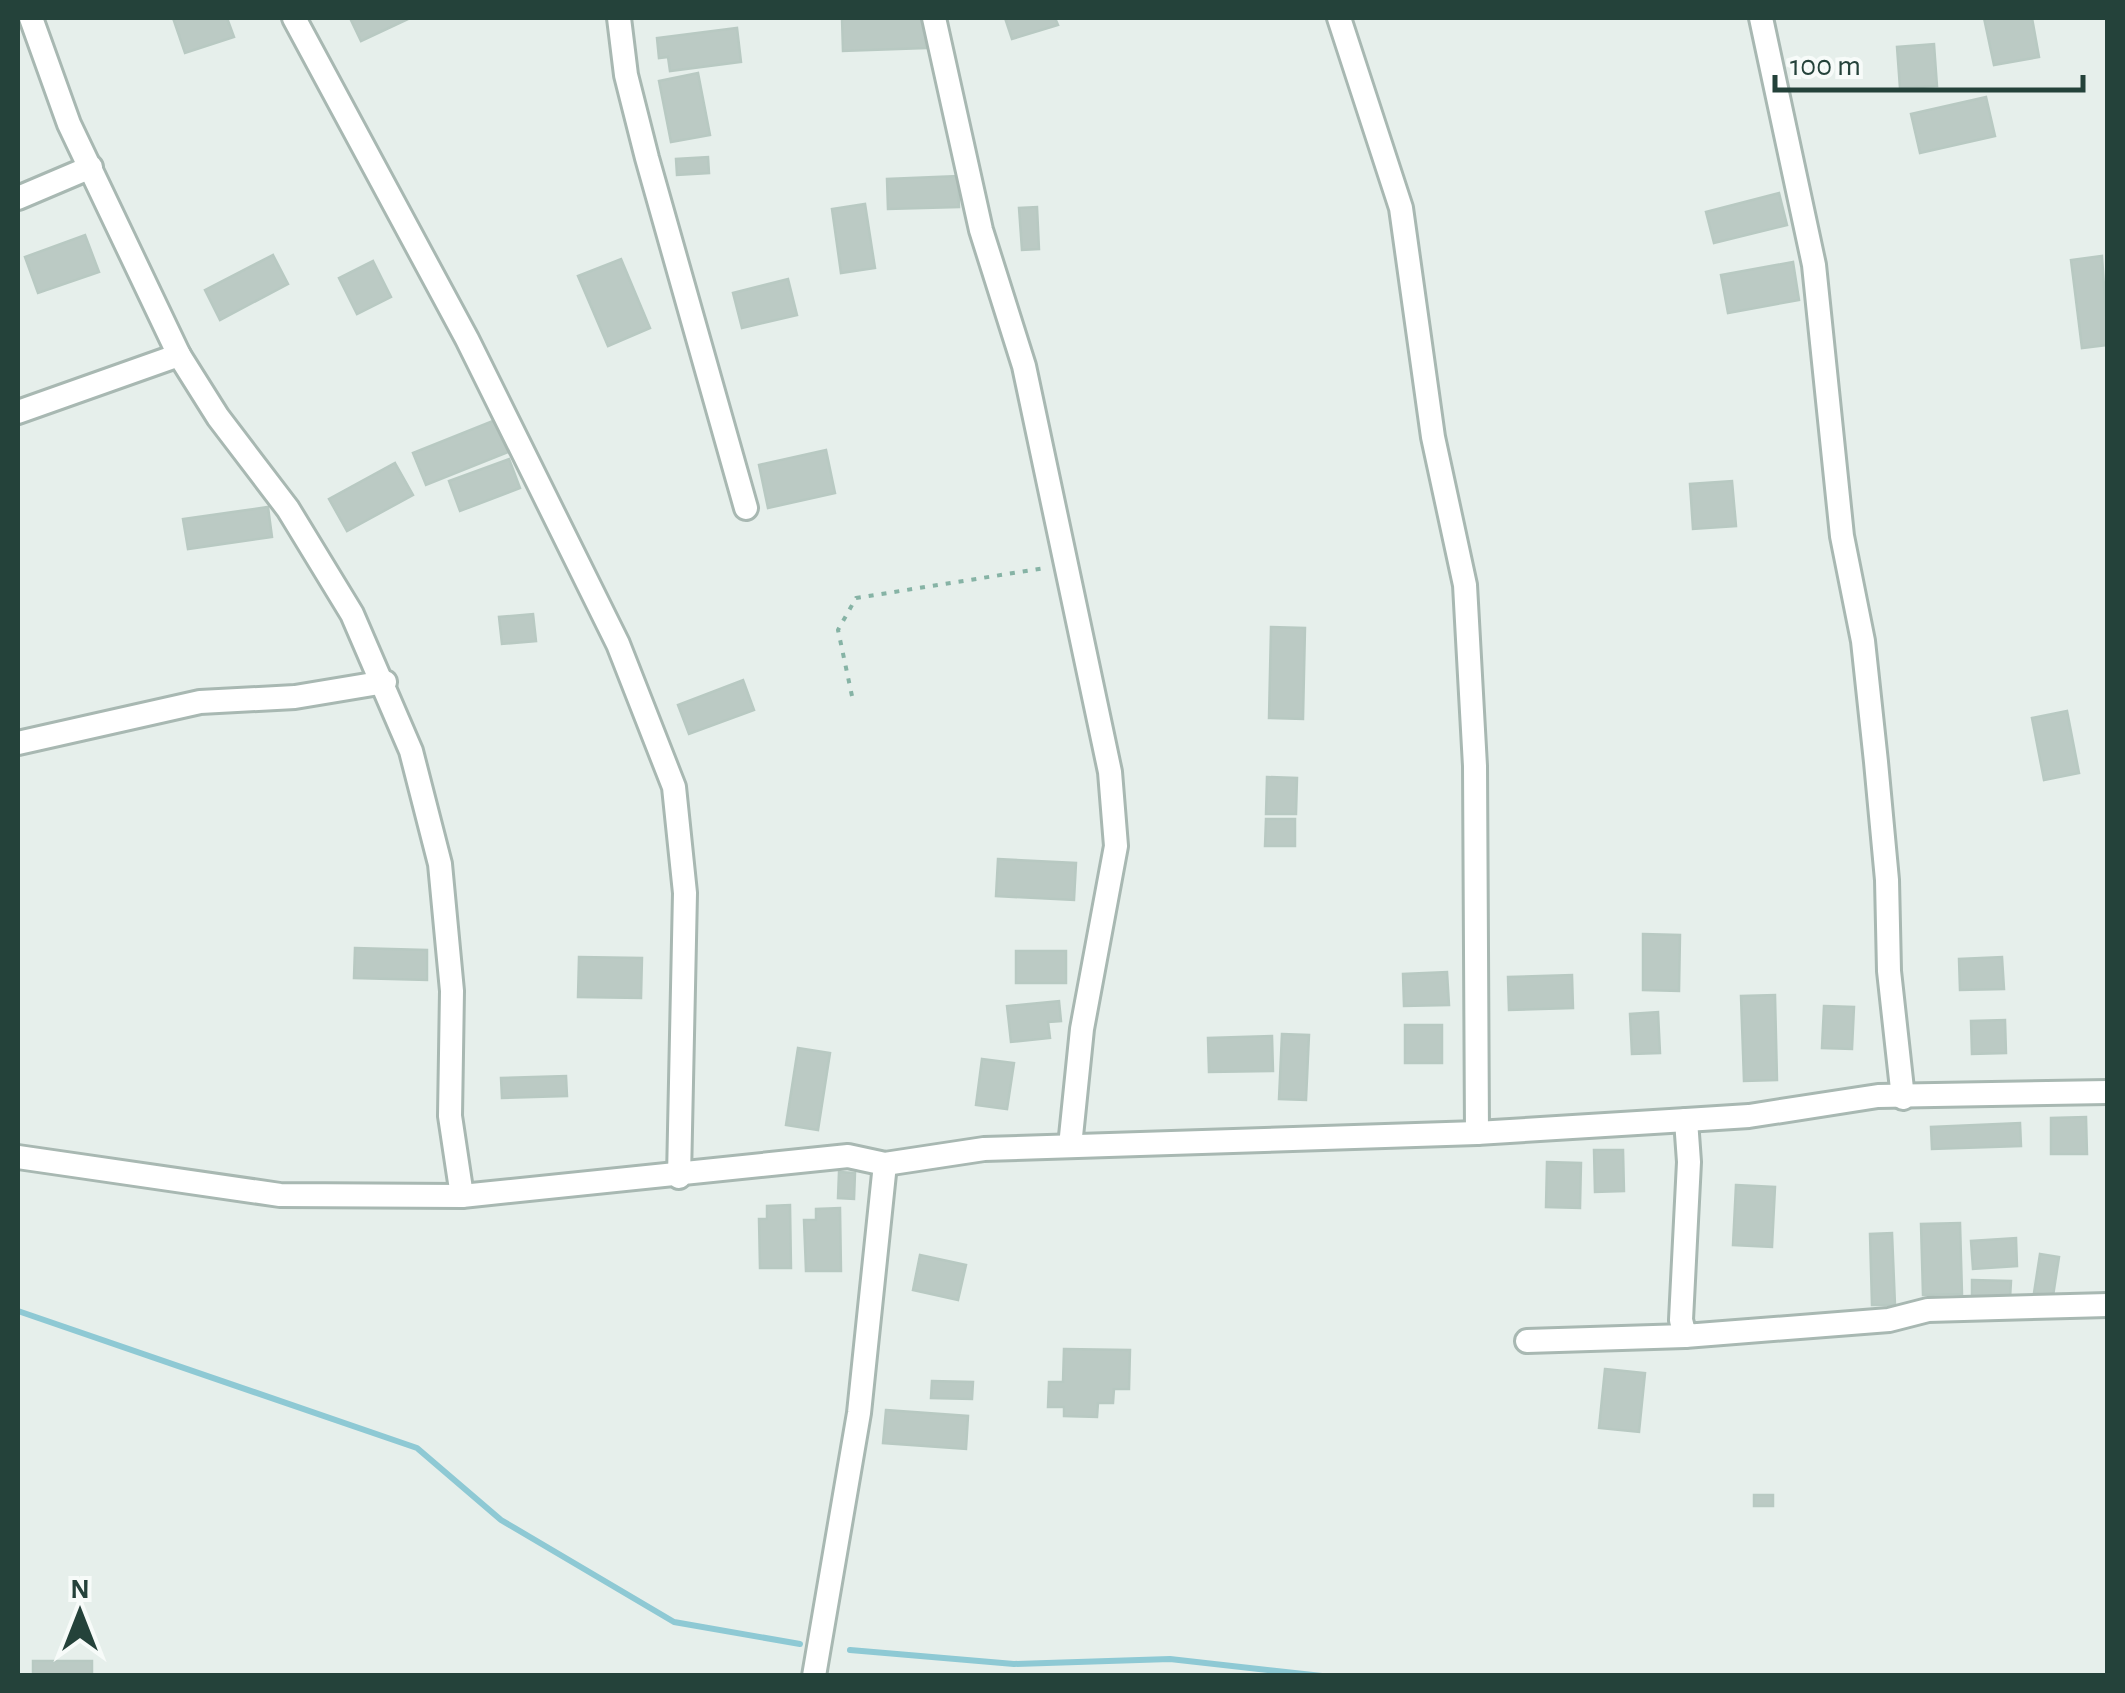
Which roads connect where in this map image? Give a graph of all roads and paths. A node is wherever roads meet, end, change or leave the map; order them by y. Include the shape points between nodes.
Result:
1 (31, 18) edge
2 (294, 18) edge
3 (619, 18) edge
4 (934, 18) edge
5 (1339, 18) edge
6 (1761, 18) edge
7 (91, 167) junction
8 (18, 198) edge
9 (180, 355) junction
10 (18, 412) edge
11 (746, 508) dead end
12 (1064, 566) junction
13 (384, 682) junction
14 (852, 696) dead end
15 (18, 743) edge
16 (2108, 1092) edge
17 (1903, 1098) junction
18 (1686, 1120) junction
19 (1477, 1133) junction
20 (1070, 1146) junction
21 (18, 1158) edge
22 (885, 1164) junction
23 (679, 1177) junction
24 (462, 1196) junction
25 (2108, 1305) edge
26 (1685, 1336) junction
27 (1527, 1341) dead end
28 (814, 1676) edge

1 - 7 street
2 - 23 street via 467,339 618,644 674,787 685,893
3 - 11 street via 647,158
4 - 12 street via 981,230 1024,366
5 - 19 street via 1402,208 1433,437 1465,585 1475,766
6 - 17 street via 1814,265 1842,536 1863,641 1876,762
7 - 8 street
7 - 9 street
9 - 10 street
9 - 13 street via 288,509 352,614
12 - 14 path via 856,598 838,630
12 - 20 street via 1110,772 1116,846 1082,1029
13 - 15 street via 295,698 200,702
13 - 24 street via 412,750 440,864 452,991 450,1116
16 - 17 street
17 - 18 street
18 - 19 street
18 - 26 street
19 - 20 street
20 - 22 street via 984,1149
21 - 24 street via 280,1195
22 - 23 street via 848,1156
22 - 28 street via 858,1412
23 - 24 street
25 - 26 street via 1928,1310 1889,1320
26 - 27 street

